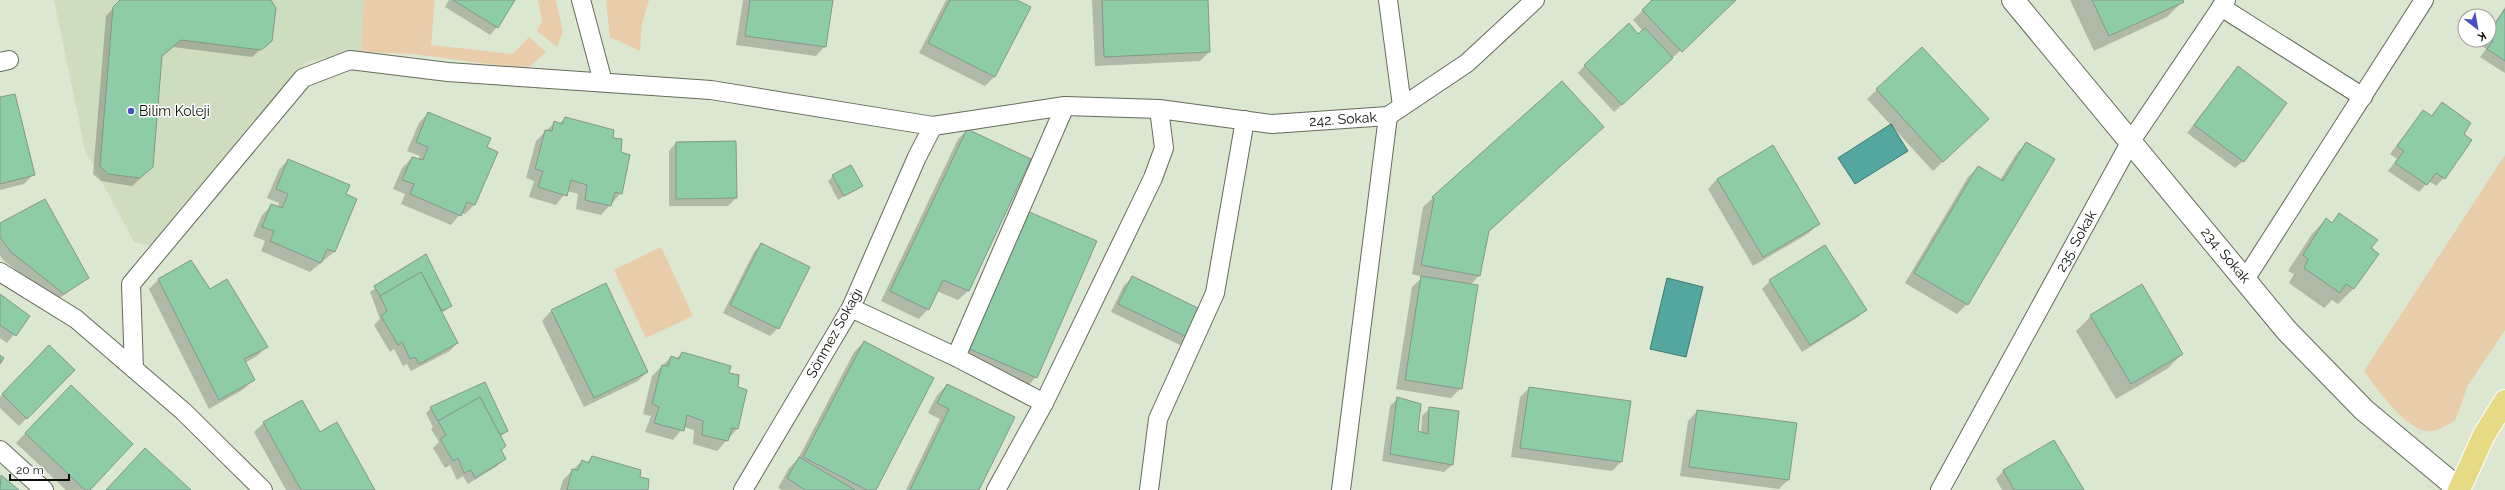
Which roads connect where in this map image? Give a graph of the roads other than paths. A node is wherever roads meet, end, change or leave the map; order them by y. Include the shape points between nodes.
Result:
1 (581, 0) edge
2 (1388, 0) edge
3 (1535, 0) edge
4 (2013, 0) edge
5 (2424, 0) edge
6 (2223, 4) edge
7 (602, 82) junction
8 (2363, 97) junction
9 (1065, 106) junction
10 (1159, 109) junction
11 (1395, 111) junction
12 (1245, 120) junction
13 (933, 126) junction
14 (2131, 141) junction
15 (0, 272) edge
16 (2246, 278) junction
17 (851, 308) junction
18 (956, 357) junction
19 (134, 369) junction
20 (2505, 401) edge
21 (1044, 403) junction
22 (0, 450) edge
23 (44, 490) edge
24 (263, 490) edge
25 (743, 490) edge
26 (996, 490) edge
27 (1149, 490) edge
28 (1341, 490) edge
29 (1940, 490) edge
30 (2459, 490) edge

1 - 7 street
2 - 11 street
3 - 11 street, 242. Sokak via 1467,63
4 - 14 street, 234. Sokak
5 - 8 street
6 - 8 street
6 - 14 street, 235. Sokak
7 - 13 street, 242. Sokak via 711,90
7 - 19 street, 242. Sokak via 448,72 350,60 303,78 131,284
8 - 16 street
9 - 10 street, 242. Sokak
9 - 13 street, 242. Sokak
9 - 18 street
10 - 12 street, 242. Sokak
10 - 21 street via 1164,148 1153,178
11 - 12 street, 242. Sokak via 1272,124
11 - 28 street
12 - 27 street via 1215,293 1158,419
13 - 17 street, Sönmez Sokağı
14 - 16 street, 234. Sokak
14 - 29 street, 235. Sokak
15 - 19 street via 76,319
16 - 30 street, 234. Sokak via 2287,331 2364,410
17 - 18 street
17 - 25 street, Sönmez Sokağı
18 - 21 street
19 - 24 street via 183,411
20 - 30 main road via 2484,435
21 - 26 street
22 - 23 street

